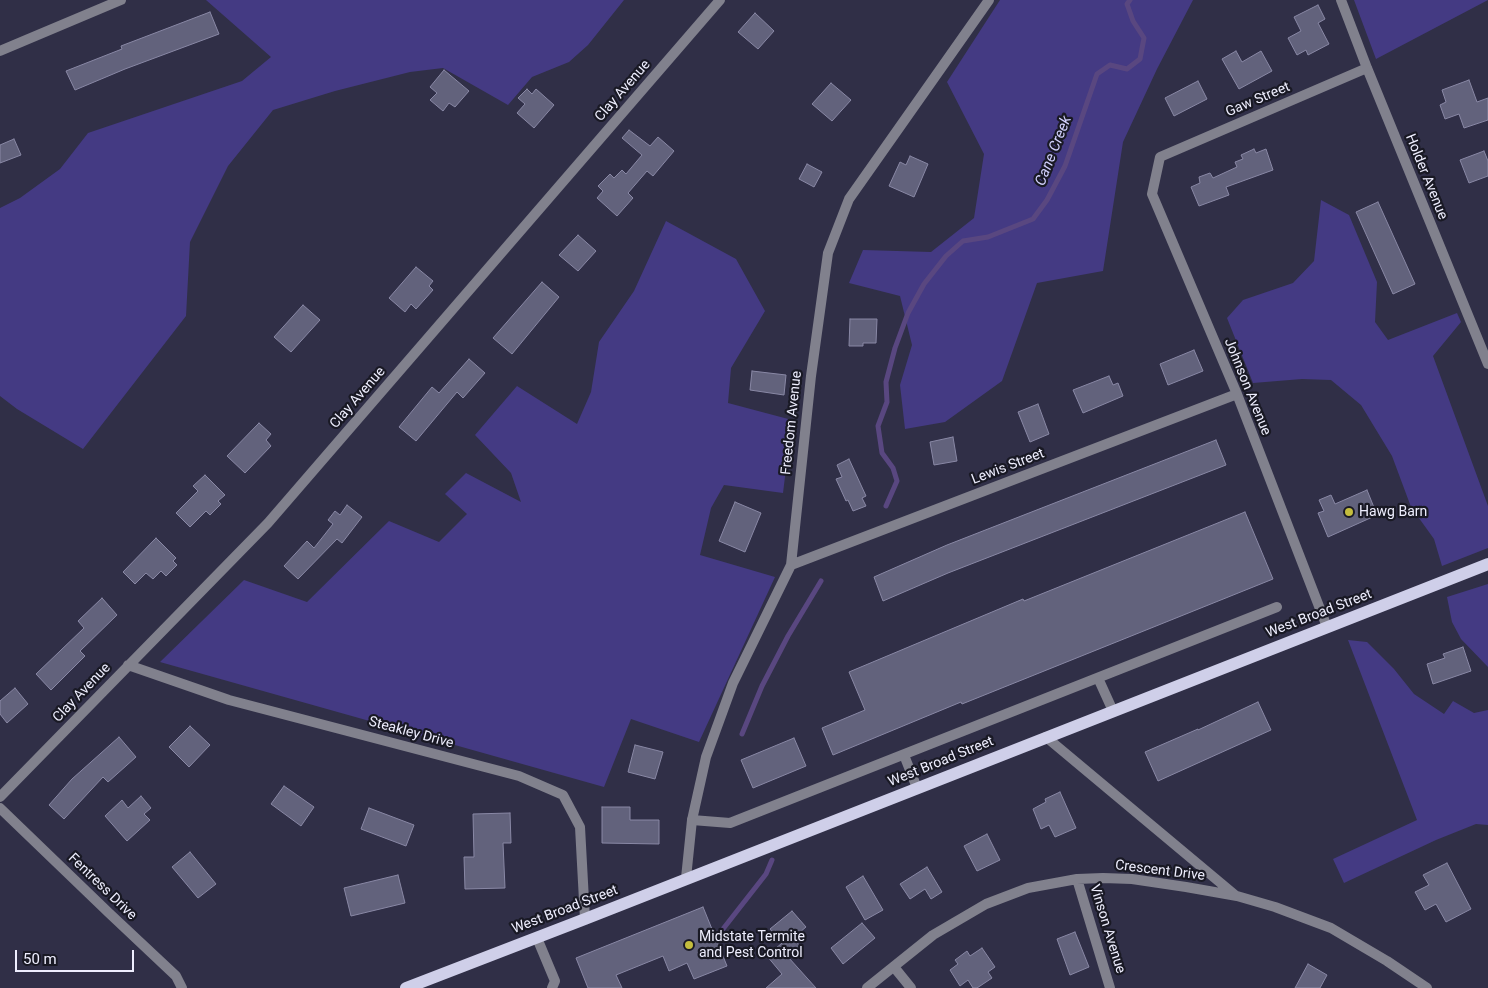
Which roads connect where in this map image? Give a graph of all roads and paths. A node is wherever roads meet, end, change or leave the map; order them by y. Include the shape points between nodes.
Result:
1 (121, 0) edge
2 (720, 0) edge
3 (989, 0) edge
4 (1341, 0) edge
5 (0, 51) edge
6 (1367, 68) junction
7 (1160, 157) joint
8 (1488, 364) edge
9 (1236, 394) junction
10 (1488, 564) edge
11 (791, 565) junction
12 (1277, 607) dead end
13 (1327, 626) junction
14 (128, 666) junction
15 (1098, 678) junction
16 (1113, 711) junction
17 (1046, 737) junction
18 (904, 755) junction
19 (917, 788) junction
20 (0, 797) edge
21 (0, 808) edge
22 (692, 820) junction
23 (686, 878) junction
24 (1077, 879) junction
25 (1237, 896) junction
26 (585, 919) junction
27 (537, 938) junction
28 (894, 967) junction
29 (182, 988) edge
30 (406, 988) edge
31 (552, 988) edge
32 (867, 988) edge
33 (911, 988) edge
34 (1110, 988) edge
35 (1427, 988) edge

1 - 5 street
2 - 14 street, Clay Avenue via 268,523
3 - 11 street, Freedom Avenue via 849,199 828,253
4 - 6 street, Holder Avenue
6 - 7 street, Gaw Street
6 - 8 street, Holder Avenue
7 - 9 street, Johnson Avenue via 1152,194
9 - 11 street, Lewis Street
9 - 13 street, Johnson Avenue
10 - 13 main road, West Broad Street
11 - 22 street, Freedom Avenue via 733,683 706,757
12 - 15 street
13 - 16 main road, West Broad Street
14 - 20 street, Clay Avenue
14 - 26 street, Steakley Drive via 229,700 519,776 563,795 580,827
15 - 16 street
15 - 18 street
16 - 17 main road, West Broad Street
17 - 19 main road, West Broad Street
17 - 25 street
18 - 19 street
18 - 22 street via 730,823
19 - 23 main road, West Broad Street
21 - 29 street, Fentress Drive via 176,976
22 - 23 street, Freedom Avenue
23 - 26 main road, West Broad Street
24 - 25 street, Crescent Drive via 1132,879
24 - 28 street, Crescent Drive via 1028,888 986,904 933,935
24 - 34 street, Vinson Avenue
25 - 35 street, Crescent Drive via 1331,928
26 - 27 main road, West Broad Street
27 - 30 main road, West Broad Street
27 - 31 street via 555,981
28 - 32 street, Crescent Drive
28 - 33 street

